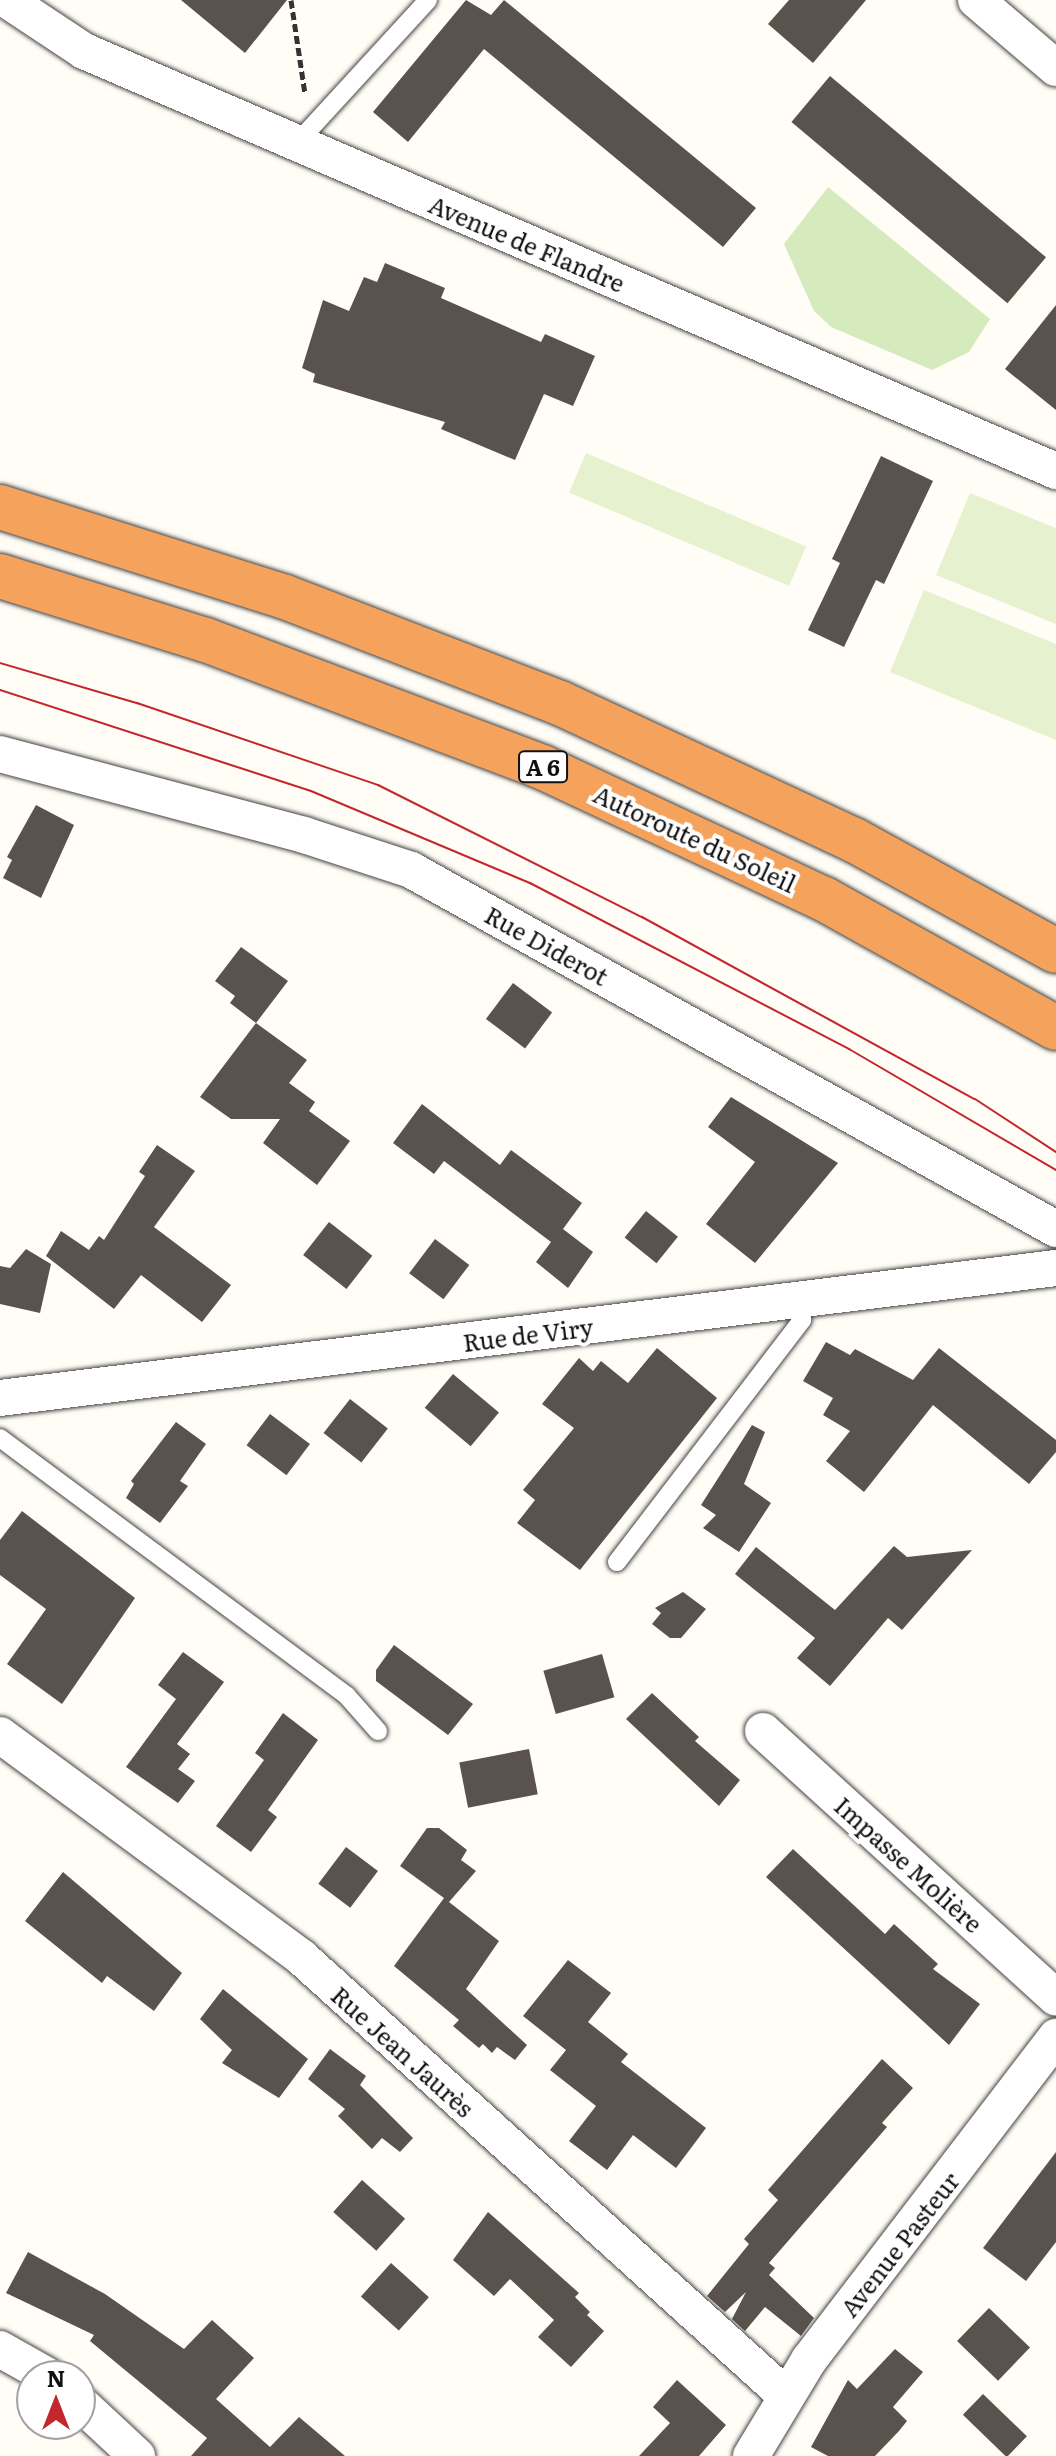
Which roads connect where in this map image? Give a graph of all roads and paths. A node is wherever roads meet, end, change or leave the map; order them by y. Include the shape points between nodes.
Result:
1 (7, 0) edge
2 (291, 0) edge
3 (428, 0) edge
4 (976, 0) edge
5 (1056, 68) edge
6 (306, 132) junction
7 (1056, 471) edge
8 (0, 507) edge
9 (0, 576) edge
10 (0, 754) edge
11 (1056, 951) edge
12 (1056, 1028) edge
13 (1056, 1229) edge
14 (1056, 1268) edge
15 (801, 1301) junction
16 (0, 1398) edge
17 (0, 1438) edge
18 (617, 1562) dead end
19 (378, 1731) dead end
20 (763, 1731) dead end
21 (0, 1735) edge
22 (1056, 1998) edge
23 (1056, 2037) edge
24 (0, 2349) edge
25 (20, 2360) edge
26 (784, 2394) junction
27 (96, 2418) edge
28 (137, 2456) edge
29 (751, 2456) edge

1 - 6 street, Avenue de Flandre via 84,51
2 - 6 path via 308,111
3 - 6 lane
4 - 5 street
6 - 7 street, Avenue de Flandre
8 - 11 highway via 285,597 560,703 854,840
9 - 12 highway, Autoroute du Soleil / A 6 via 234,650 544,768 824,899
10 - 13 street, Rue Diderot via 304,835 411,870
14 - 15 street, Rue de Viry
15 - 16 street, Rue de Viry
15 - 18 lane via 802,1320
17 - 19 lane via 347,1696
20 - 22 street, Impasse Molière
21 - 26 street, Rue Jean Jaurès via 302,1958
23 - 26 street, Avenue Pasteur
24 - 25 street
26 - 29 street, Avenue Pasteur
27 - 28 street

